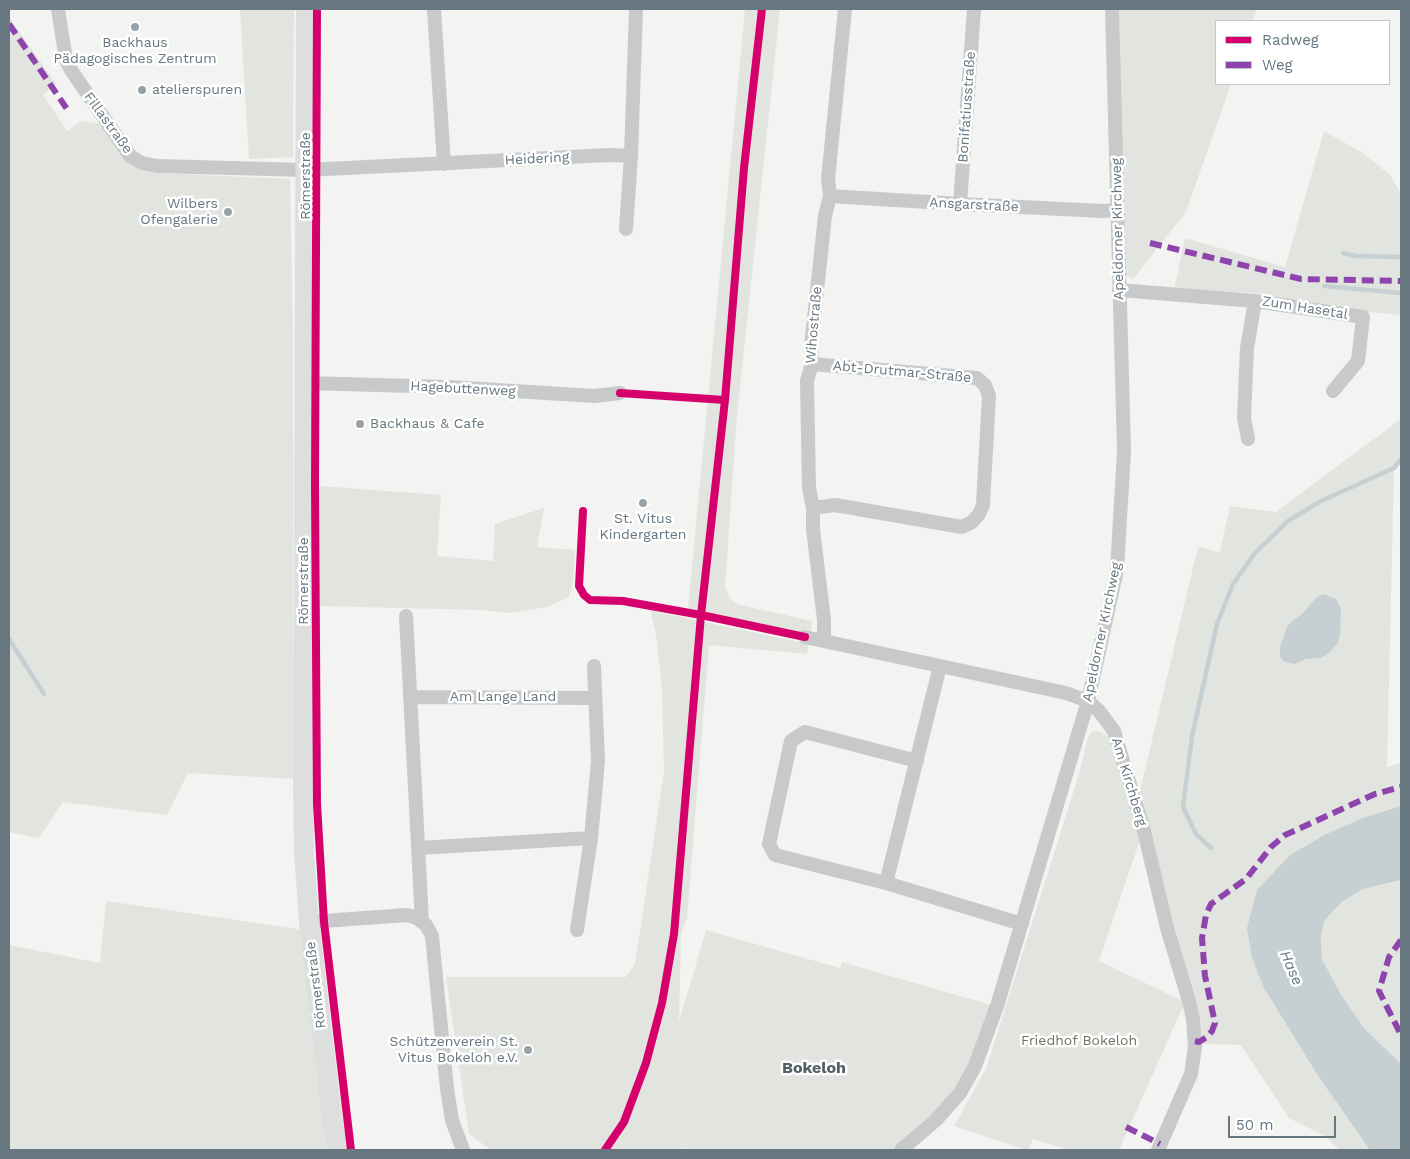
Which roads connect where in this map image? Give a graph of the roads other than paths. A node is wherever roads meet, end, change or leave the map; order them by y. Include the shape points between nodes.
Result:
1 (58, 9) edge
2 (306, 9) edge
3 (434, 9) edge
4 (636, 9) edge
5 (845, 9) edge
6 (974, 9) edge
7 (1112, 9) edge
8 (630, 156) junction
9 (444, 164) junction
10 (306, 170) junction
11 (830, 196) junction
12 (960, 204) junction
13 (1117, 210) junction
14 (626, 229) dead end
15 (1119, 290) junction
16 (1255, 301) junction
17 (812, 364) junction
18 (305, 384) junction
19 (1333, 391) dead end
20 (620, 393) dead end
21 (1248, 439) dead end
22 (813, 508) junction
23 (406, 616) dead end
24 (805, 638) dead end
25 (824, 641) junction
26 (594, 666) dead end
27 (940, 666) junction
28 (410, 697) junction
29 (595, 698) junction
30 (1088, 701) junction
31 (917, 761) junction
32 (591, 838) junction
33 (418, 848) junction
34 (886, 883) junction
35 (308, 922) junction
36 (422, 922) junction
37 (1022, 924) junction
38 (577, 930) dead end
39 (338, 1150) edge
40 (463, 1150) edge
41 (901, 1150) edge
42 (1158, 1150) edge

1 - 10 street, Fillastraße via 70,70 130,156 157,166
2 - 10 street, Römerstraße
3 - 9 street
4 - 8 street
5 - 11 street, Wihostraße via 828,179
6 - 12 street, Bonifatiusstraße
7 - 13 street, Apeldorner Kirchweg
8 - 9 street, Heidering
8 - 14 street
9 - 10 street, Heidering
10 - 18 street, Römerstraße
11 - 12 street, Ansgarstraße
11 - 17 street, Wihostraße via 825,216
12 - 13 street, Ansgarstraße
13 - 15 street, Apeldorner Kirchweg
15 - 16 street, Zum Hasetal
15 - 30 street, Apeldorner Kirchweg via 1124,451 1116,570
16 - 19 street, Zum Hasetal via 1362,317 1358,361
16 - 21 street, Zum Hasetal via 1246,358 1244,418
17 - 22 street, Wihostraße via 807,381 809,488
17 - 22 street, Abt-Drutmar-Straße via 976,378 985,386 989,396 983,505 972,522 962,527 835,505
18 - 20 street, Hagebuttenweg via 449,387 594,396
18 - 35 street, Römerstraße via 303,778
22 - 25 street, Wihostraße
23 - 28 street
24 - 25 street, Am Kirchberg
25 - 27 street, Am Kirchberg
26 - 29 street
27 - 30 street, Am Kirchberg via 1066,693
27 - 31 street
28 - 29 street, Am Lange Land
28 - 33 street
29 - 32 street via 598,761
30 - 37 street, Apeldorner Kirchweg
30 - 42 street, Am Kirchberg via 1114,731 1193,1019 1195,1047 1191,1074
31 - 34 street
31 - 34 street via 805,732 791,741 768,844 775,855
32 - 33 street
32 - 38 street
33 - 36 street
34 - 37 street
35 - 36 street via 407,915
35 - 39 street, Römerstraße
36 - 40 street via 432,936 447,1089 452,1120
37 - 41 street, Apeldorner Kirchweg via 975,1066 954,1100

